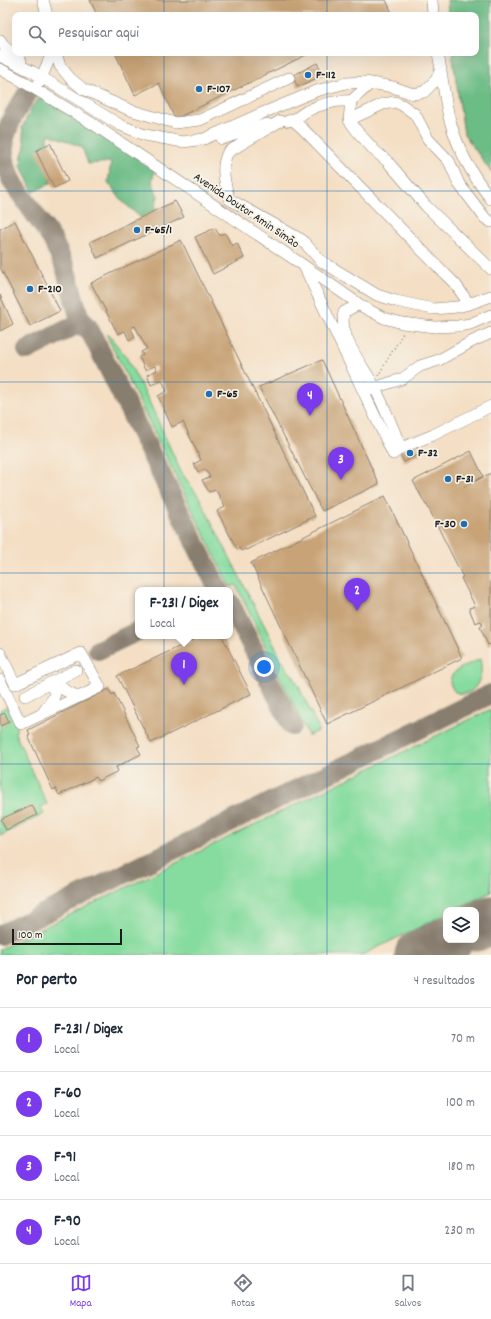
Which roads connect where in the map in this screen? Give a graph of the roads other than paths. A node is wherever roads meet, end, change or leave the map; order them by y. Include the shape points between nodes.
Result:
1 (43, 0) edge
2 (432, 0) edge
3 (46, 12) edge
4 (433, 12) edge
5 (0, 40) edge
6 (12, 54) edge
7 (0, 56) edge
8 (14, 56) edge
9 (50, 56) edge
10 (57, 56) edge
11 (439, 56) edge
12 (441, 68) junction
13 (0, 69) edge
14 (38, 75) junction
15 (289, 78) dead end
16 (370, 84) junction
17 (36, 89) junction
18 (351, 101) junction
19 (293, 120) junction
20 (350, 120) junction
21 (280, 121) junction
22 (202, 139) junction
23 (491, 199) edge
24 (491, 222) edge
25 (303, 265) junction
26 (491, 269) edge
27 (491, 296) edge
28 (359, 304) junction
29 (469, 304) junction
30 (324, 308) junction
31 (344, 312) junction
32 (491, 315) edge
33 (491, 333) edge
34 (370, 388) junction
35 (491, 406) edge
36 (0, 654) edge
37 (76, 670) dead end
38 (0, 680) edge
39 (54, 681) junction
40 (25, 696) dead end
41 (79, 697) junction
42 (4, 701) edge
43 (42, 714) junction

1 - 3 street
2 - 4 street
5 - 6 street
7 - 14 street
8 - 14 street
9 - 14 street
10 - 15 street via 60,66 83,89 130,110 176,124 200,120
11 - 12 street
12 - 16 street via 436,80 424,92 413,94 393,87
12 - 23 street via 449,116 460,151 478,183
13 - 17 street, Avenida Doutor Amin Simão
14 - 17 street
14 - 22 street via 120,125 145,135 183,142
16 - 18 street
16 - 22 street via 346,83 316,91
17 - 25 street, Avenida Doutor Amin Simão via 94,124
18 - 19 street via 324,104
18 - 20 street
19 - 21 street
19 - 29 street via 456,285
20 - 24 street via 383,104 395,102 415,114 428,139 449,161 459,184 485,218
20 - 26 street via 426,206
21 - 22 street via 220,139
21 - 29 street via 228,152 223,170 229,199 302,240 321,261 377,295 433,309
25 - 28 street, Avenida Doutor Amin Simão
25 - 30 street
27 - 29 street
28 - 31 street
28 - 32 street, Avenida Doutor Amin Simão via 384,318 435,327 470,324
30 - 31 street
30 - 34 street
31 - 34 street via 344,330
33 - 34 street via 439,360 420,366 402,379
34 - 35 street via 401,448
36 - 41 street via 15,684 82,653 100,688
37 - 39 street
38 - 42 street
39 - 40 street
39 - 41 street via 64,690
39 - 43 street via 54,697
41 - 43 street
42 - 43 street via 21,724

